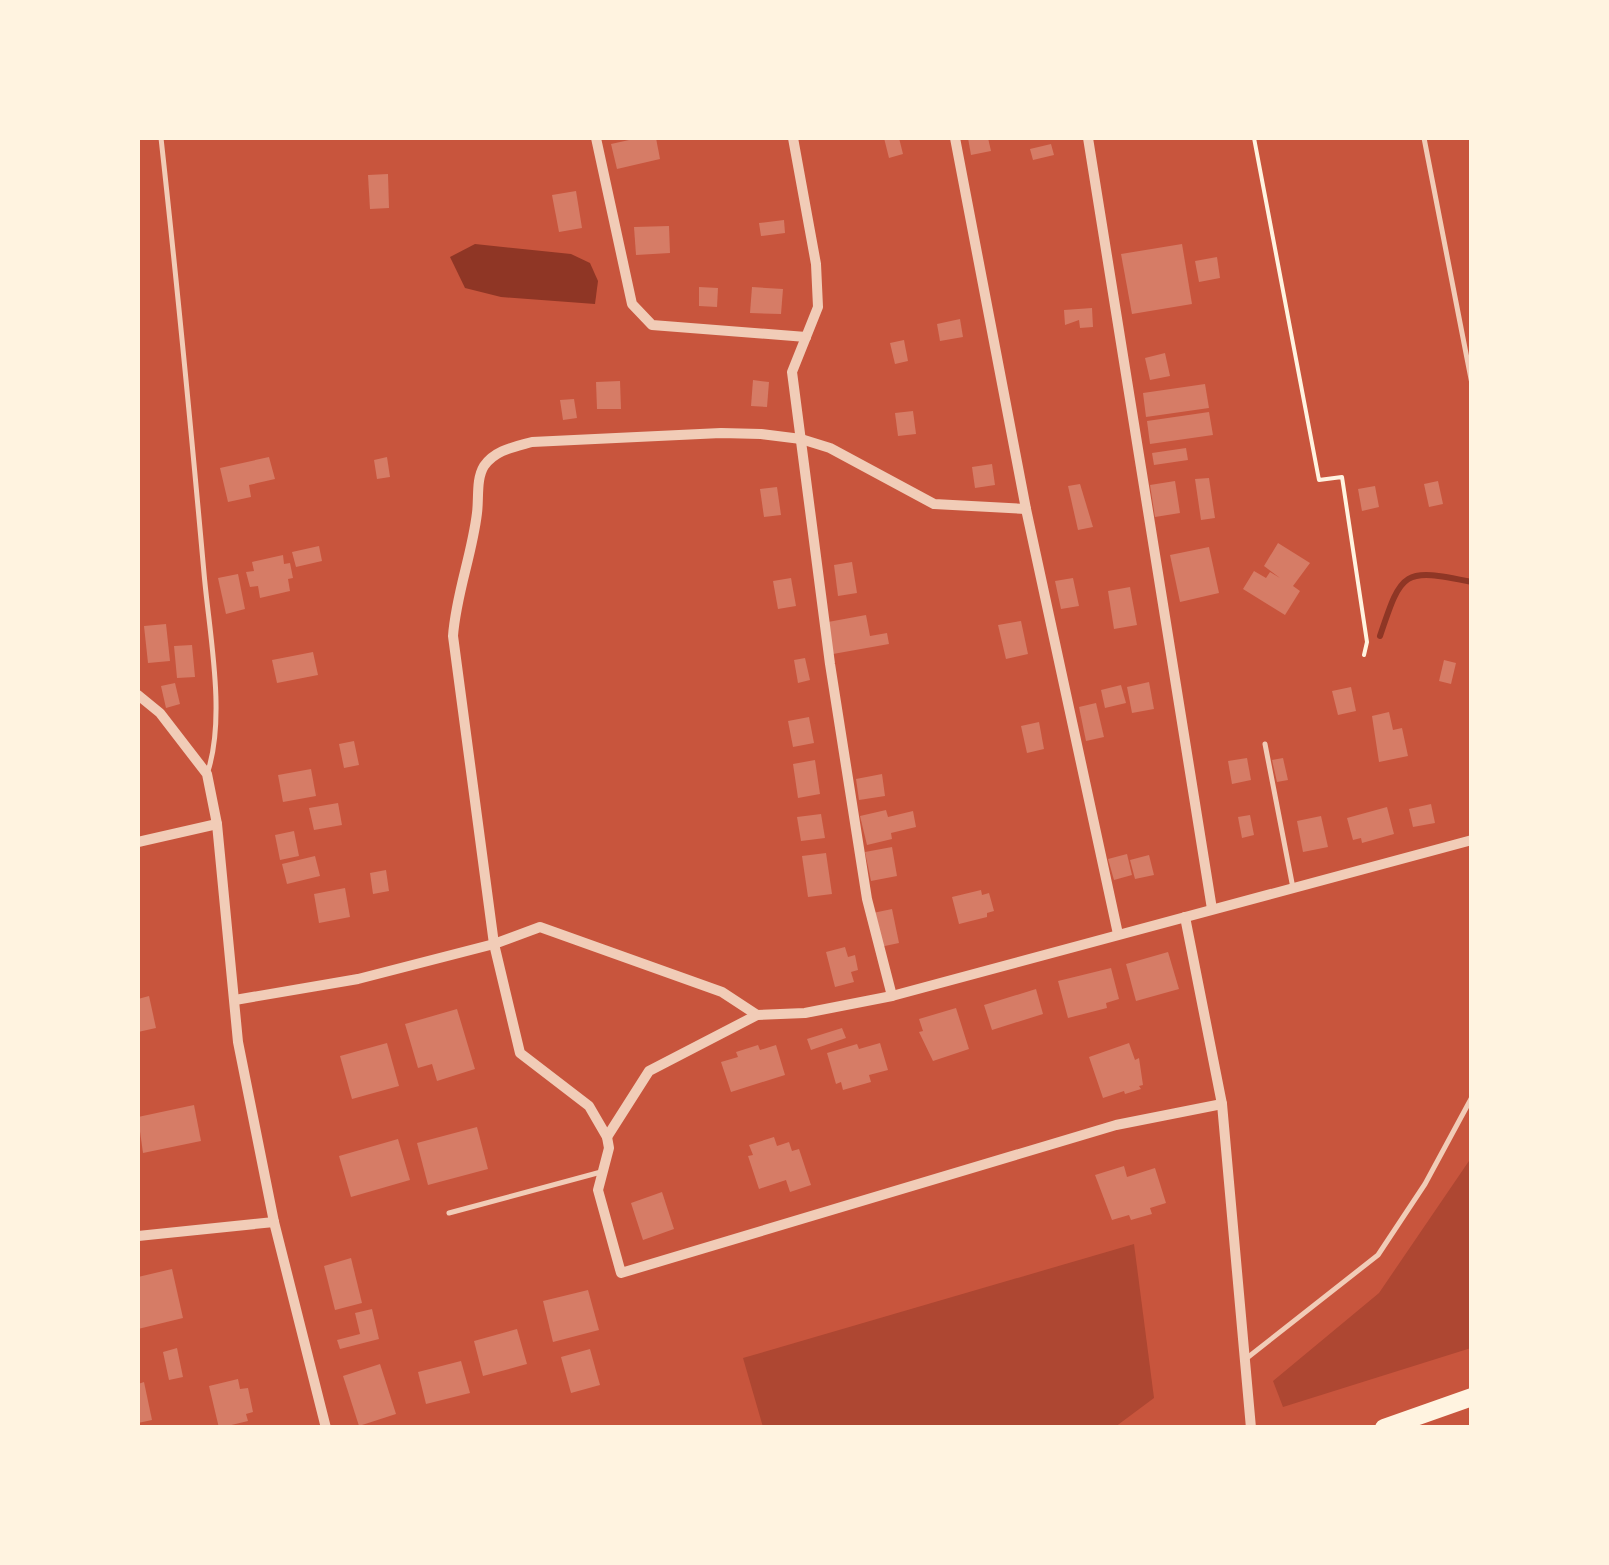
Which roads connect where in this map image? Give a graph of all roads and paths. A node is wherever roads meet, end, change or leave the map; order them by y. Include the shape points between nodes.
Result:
1 (161, 138) edge
2 (596, 138) edge
3 (793, 138) edge
4 (955, 138) edge
5 (1088, 138) edge
6 (1254, 138) edge
7 (1424, 138) edge
8 (806, 337) junction
9 (1472, 384) edge
10 (801, 439) junction
11 (1026, 508) junction
12 (1364, 655) dead end
13 (138, 695) edge
14 (1265, 744) dead end
15 (207, 774) junction
16 (217, 824) junction
17 (1472, 840) edge
18 (138, 842) edge
19 (1293, 889) junction
20 (1212, 909) junction
21 (1185, 917) junction
22 (1118, 934) junction
23 (494, 944) junction
24 (892, 996) junction
25 (235, 1000) junction
26 (756, 1016) junction
27 (1472, 1097) edge
28 (1222, 1104) junction
29 (607, 1136) junction
30 (601, 1172) junction
31 (450, 1214) dead end
32 (274, 1222) junction
33 (138, 1236) edge
34 (1247, 1358) junction
35 (1472, 1397) edge
36 (326, 1428) edge
37 (1251, 1428) edge
38 (1384, 1428) edge

1 - 15 lane via 213,672 216,746
2 - 8 street via 632,304 652,324
3 - 8 street via 816,264 818,307
4 - 11 street
5 - 20 street
6 - 12 path via 1318,480 1342,477
7 - 9 lane
8 - 10 street via 792,372
10 - 11 street via 934,504
10 - 23 street via 721,432 532,442 503,449 485,464 453,636
10 - 24 street via 867,898
11 - 22 street
13 - 15 street
14 - 19 lane
15 - 16 street
16 - 18 street
16 - 25 street
17 - 19 street
19 - 20 street
20 - 21 street
21 - 22 street
21 - 28 street
22 - 24 street
23 - 25 street via 358,980
23 - 26 street via 540,928 722,992
23 - 29 street via 520,1053 590,1106
24 - 26 street
25 - 32 street
26 - 29 street via 650,1072
27 - 34 lane via 1378,1255
28 - 30 street via 1116,1125 621,1273 598,1190
28 - 34 street
29 - 30 street
30 - 31 lane
32 - 33 street
32 - 36 street
34 - 37 street
35 - 38 highway

